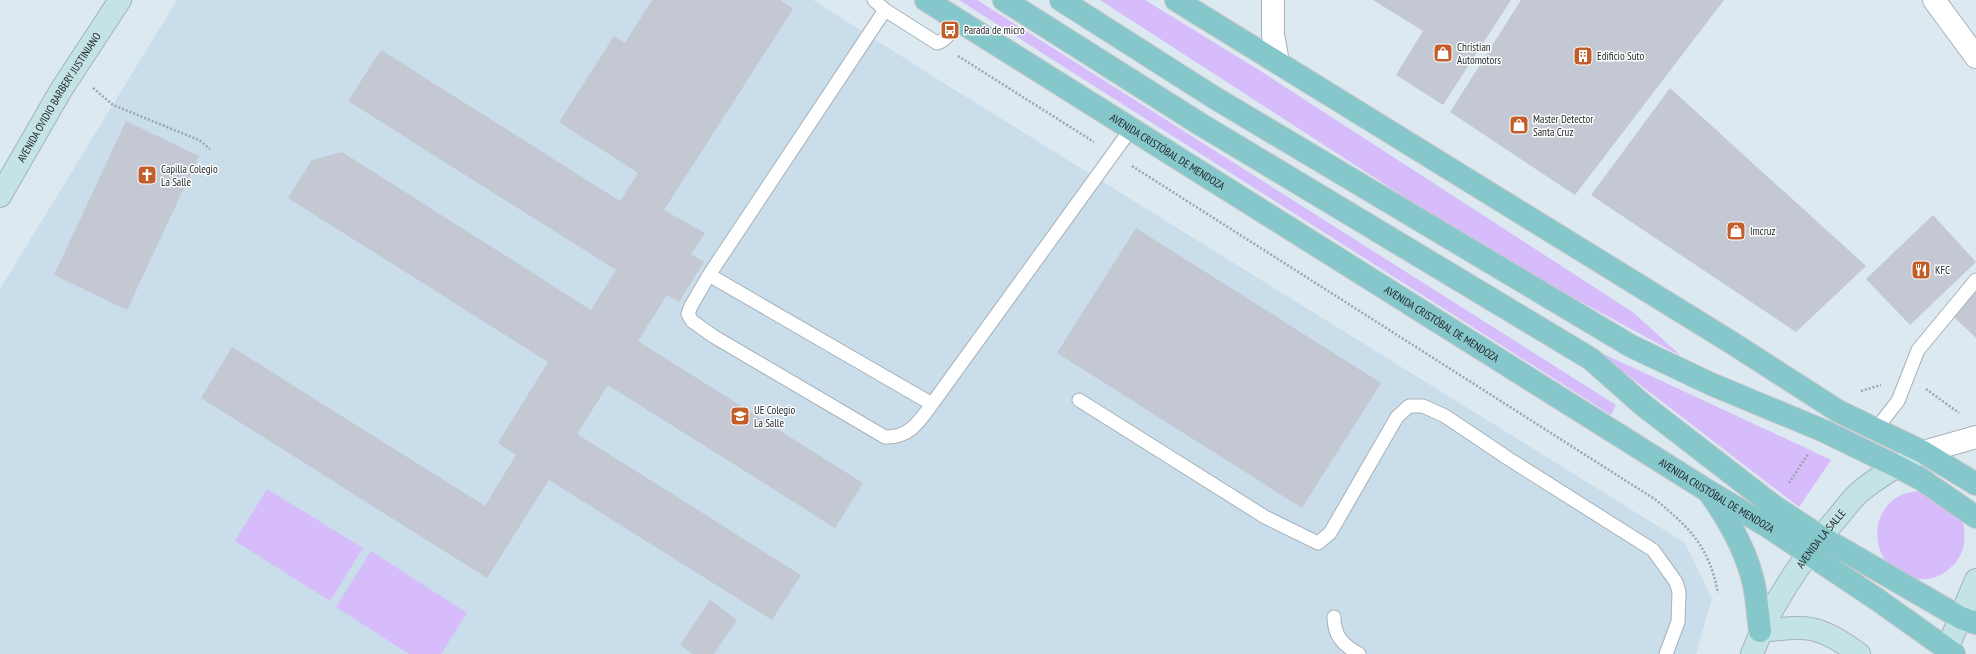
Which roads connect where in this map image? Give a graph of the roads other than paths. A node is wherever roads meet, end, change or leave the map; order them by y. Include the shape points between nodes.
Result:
1 (120, 0) edge
2 (874, 0) edge
3 (926, 0) edge
4 (1004, 0) edge
5 (1062, 0) edge
6 (1179, 0) edge
7 (1273, 0) edge
8 (1934, 0) edge
9 (885, 10) junction
10 (958, 20) junction
11 (1976, 57) edge
12 (1278, 62) junction
13 (1131, 129) junction
14 (0, 196) edge
15 (710, 275) junction
16 (1976, 280) edge
17 (1079, 400) dead end
18 (932, 404) junction
19 (1876, 429) junction
20 (1976, 437) edge
21 (1923, 452) junction
22 (1896, 466) junction
23 (1976, 484) edge
24 (1708, 491) junction
25 (1976, 517) edge
26 (1814, 545) junction
27 (1976, 580) edge
28 (1334, 617) dead end
29 (1969, 621) edge
30 (1760, 631) junction
31 (1949, 652) edge
32 (1359, 654) edge
33 (1666, 654) edge
34 (1752, 654) edge
35 (1858, 654) edge

1 - 14 main road, AVENIDA OVIDIO BARBERY JUSTINIANO via 73,71
2 - 9 lane
3 - 10 main road, AVENIDA CRISTÓBAL DE MENDOZA
4 - 26 main road, AVENIDA CRISTÓBAL DE MENDOZA via 1200,124 1591,359 1643,405 1775,507
5 - 22 main road via 1215,98 1631,346 1711,384 1824,431
6 - 12 main road
7 - 12 street via 1273,35
8 - 11 street
9 - 10 lane via 937,43 946,37
9 - 15 lane
10 - 13 main road, AVENIDA CRISTÓBAL DE MENDOZA
12 - 19 main road via 1838,411
13 - 18 lane
13 - 24 main road, AVENIDA CRISTÓBAL DE MENDOZA
15 - 18 lane
15 - 18 lane via 691,306 688,314 692,321 884,438 895,438 913,429
16 - 19 lane via 1918,350 1898,401
17 - 33 lane via 1265,517 1318,543 1330,533 1398,417 1409,406 1423,406 1445,416 1653,550 1676,582 1679,592 1678,622
19 - 21 main road
20 - 21 street
21 - 22 main road, AVENIDA LA SALLE
21 - 23 main road
22 - 25 main road via 1921,479
22 - 26 main road, AVENIDA LA SALLE via 1861,491
24 - 26 main road, AVENIDA CRISTÓBAL DE MENDOZA via 1768,526
24 - 30 main road via 1724,515 1748,563 1754,584
26 - 29 main road, AVENIDA CRISTÓBAL DE MENDOZA
26 - 30 main road, AVENIDA LA SALLE
26 - 31 main road, AVENIDA CRISTÓBAL DE MENDOZA via 1878,600
27 - 29 main road
28 - 32 lane via 1334,628 1338,638
29 - 31 main road
30 - 34 main road, AVENIDA LA SALLE
30 - 35 main road via 1811,629 1843,643

